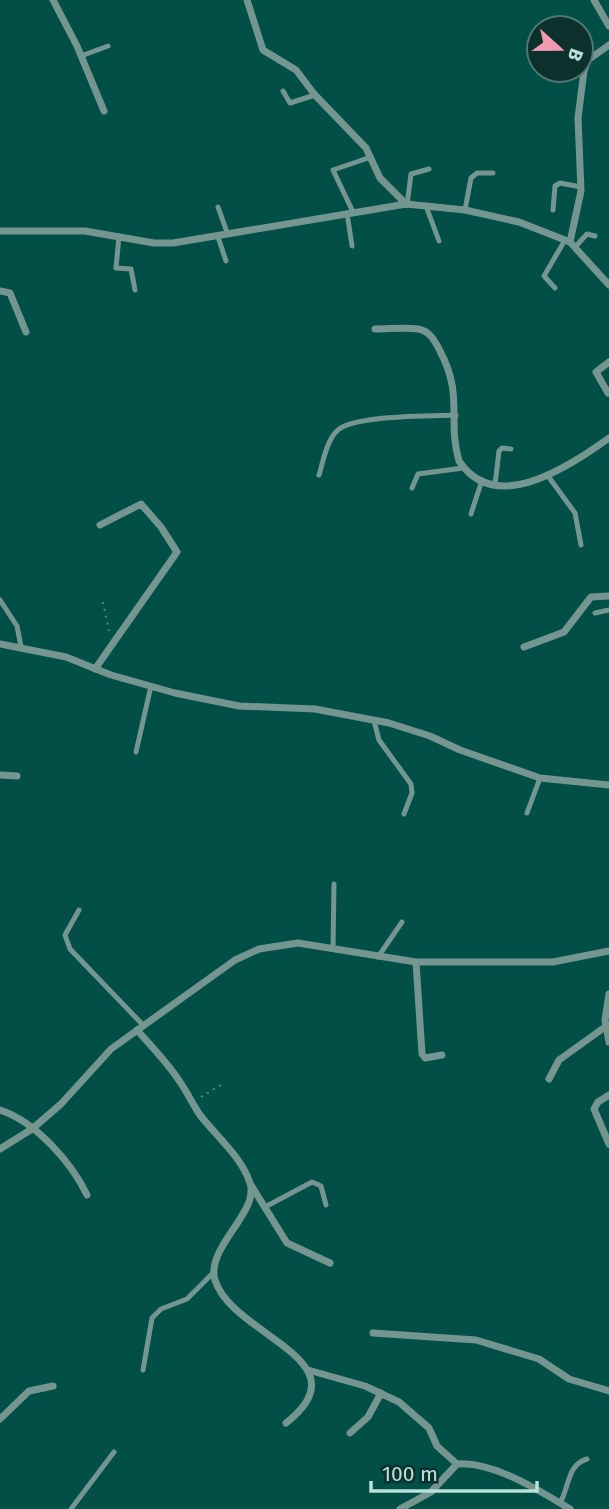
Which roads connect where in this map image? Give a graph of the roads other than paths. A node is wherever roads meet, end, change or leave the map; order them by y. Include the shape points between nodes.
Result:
1 (53, 0) edge
2 (247, 0) edge
3 (594, 0) edge
4 (609, 26) edge
5 (609, 44) edge
6 (108, 46) dead end
7 (81, 56) junction
8 (284, 91) dead end
9 (315, 95) junction
10 (104, 111) dead end
11 (371, 156) junction
12 (429, 169) dead end
13 (493, 173) dead end
14 (581, 187) junction
15 (406, 204) junction
16 (426, 206) junction
17 (218, 207) dead end
18 (466, 210) junction
19 (553, 211) dead end
20 (350, 212) junction
21 (0, 230) edge
22 (228, 235) junction
23 (119, 236) junction
24 (595, 236) dead end
25 (218, 237) junction
26 (439, 241) dead end
27 (570, 243) junction
28 (352, 246) dead end
29 (226, 261) dead end
30 (609, 285) edge
31 (555, 288) dead end
32 (135, 290) dead end
33 (0, 291) edge
34 (375, 329) dead end
35 (26, 332) dead end
36 (609, 362) edge
37 (608, 393) edge
38 (456, 415) junction
39 (609, 438) edge
40 (511, 449) dead end
41 (463, 468) junction
42 (318, 475) dead end
43 (548, 476) junction
44 (482, 480) junction
45 (495, 485) junction
46 (412, 488) dead end
47 (471, 514) dead end
48 (100, 525) dead end
49 (582, 545) dead end
50 (609, 596) edge
51 (0, 600) edge
52 (609, 610) edge
53 (595, 612) dead end
54 (0, 644) edge
55 (524, 647) dead end
56 (21, 648) junction
57 (95, 669) junction
58 (151, 686) junction
59 (374, 721) junction
60 (136, 752) dead end
61 (0, 775) edge
62 (17, 776) dead end
63 (540, 778) junction
64 (609, 785) edge
65 (527, 813) dead end
66 (404, 814) dead end
67 (334, 884) dead end
68 (79, 910) dead end
69 (402, 922) dead end
70 (333, 948) junction
71 (609, 951) edge
72 (378, 957) junction
73 (416, 962) junction
74 (609, 994) edge
75 (140, 1027) junction
76 (605, 1027) junction
77 (609, 1042) edge
78 (442, 1055) dead end
79 (549, 1079) dead end
80 (609, 1095) edge
81 (0, 1110) edge
82 (32, 1129) junction
83 (609, 1144) edge
84 (0, 1149) edge
85 (251, 1184) junction
86 (87, 1195) dead end
87 (326, 1205) dead end
88 (265, 1207) junction
89 (330, 1263) dead end
90 (214, 1272) junction
91 (373, 1333) dead end
92 (143, 1370) dead end
93 (308, 1370) junction
94 (53, 1386) dead end
95 (609, 1391) edge
96 (381, 1393) junction
97 (0, 1419) edge
98 (286, 1423) dead end
99 (351, 1433) dead end
100 (114, 1452) dead end
101 (587, 1459) dead end
102 (457, 1464) junction
103 (560, 1503) junction
104 (71, 1509) edge
105 (400, 1509) edge
106 (570, 1509) edge

1 - 7 street
2 - 9 street via 263,50 294,68
3 - 4 street
5 - 14 street via 588,60 584,71 578,118
6 - 7 lane
7 - 10 street
8 - 9 lane via 290,103
9 - 11 street
11 - 15 street via 380,178
11 - 20 lane via 333,170
12 - 15 lane via 411,174
13 - 18 lane via 477,173 471,178
14 - 19 lane via 555,186
14 - 27 street
15 - 16 street
15 - 20 street
16 - 18 street
16 - 26 lane
17 - 22 lane
18 - 27 street via 519,222
20 - 22 street
20 - 28 lane
21 - 23 street
22 - 25 street
23 - 25 street via 153,243
23 - 32 lane via 116,268 131,269
24 - 27 lane via 587,234
25 - 29 lane
27 - 30 street
27 - 31 lane via 544,276
33 - 35 street via 10,293
34 - 38 street via 428,332 451,370
36 - 37 street via 596,372
38 - 41 street via 457,455
38 - 42 lane via 345,425 333,435
39 - 43 street
40 - 45 lane via 500,449
41 - 44 street
41 - 46 lane via 418,474
43 - 45 street via 516,485
43 - 49 lane via 575,513
44 - 45 street
44 - 47 lane
48 - 57 street via 141,504 177,552
50 - 55 street via 591,597 564,632
51 - 56 lane via 17,625
52 - 53 lane
54 - 56 street
56 - 57 street via 66,657
57 - 58 street
58 - 59 street via 239,706 315,709
58 - 60 lane
59 - 63 street via 430,736
59 - 66 lane via 386,751 411,784
61 - 62 street
63 - 64 street
63 - 65 lane
67 - 70 lane
68 - 75 lane via 65,935 70,948
69 - 72 lane
70 - 72 street
70 - 75 street via 298,943 259,949 235,960
71 - 73 street via 553,962
72 - 73 street
73 - 78 street via 422,1054 425,1058
74 - 76 street
75 - 82 street via 111,1049
75 - 85 street
76 - 77 street
76 - 79 street via 559,1060
80 - 83 street via 594,1109
81 - 82 street
82 - 84 street
82 - 86 street via 79,1177
85 - 88 street
85 - 90 street via 245,1211
87 - 88 lane via 321,1186 312,1182
88 - 89 street via 287,1243
90 - 92 lane via 187,1299 161,1309 152,1318
90 - 93 street via 225,1299
91 - 95 street via 477,1340 540,1359 569,1379
93 - 96 street
93 - 98 street via 314,1380 309,1402
94 - 97 street via 29,1391
96 - 99 street via 368,1417
96 - 102 street via 429,1428 437,1446
100 - 104 lane
101 - 103 lane via 571,1469
102 - 103 street via 496,1472
102 - 105 street via 431,1492
103 - 106 street

